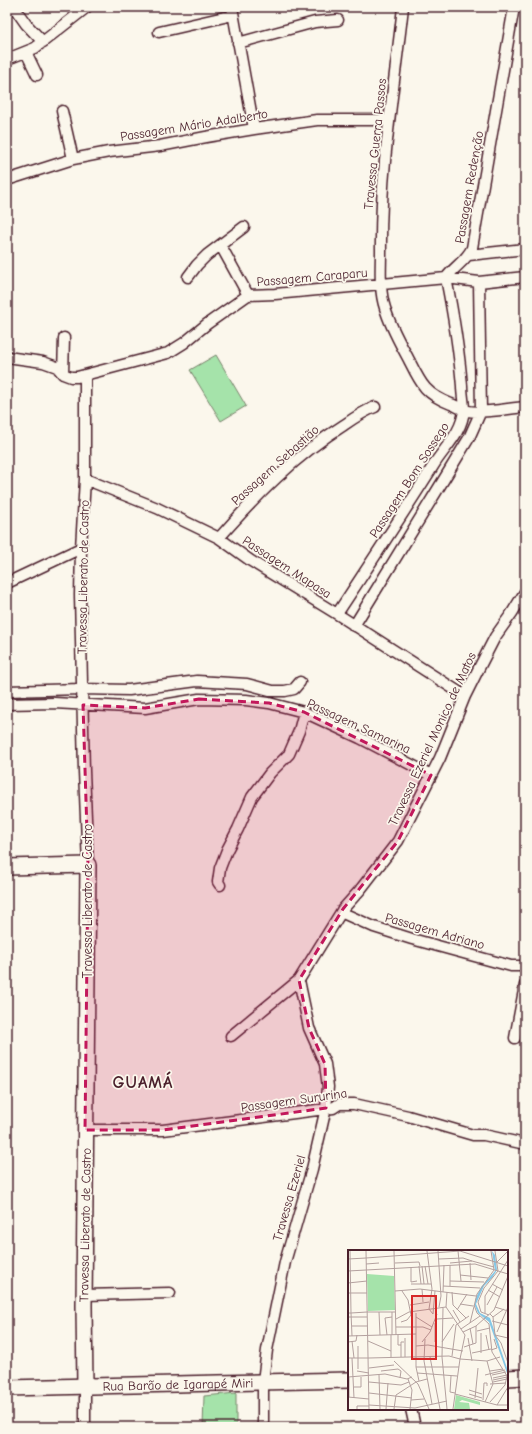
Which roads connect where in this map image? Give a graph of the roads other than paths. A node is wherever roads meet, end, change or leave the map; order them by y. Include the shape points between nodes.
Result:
1 (14, 7) edge
2 (403, 7) edge
3 (514, 7) edge
4 (82, 8) edge
5 (232, 11) edge
6 (338, 20) dead end
7 (159, 32) dead end
8 (42, 42) junction
9 (238, 44) junction
10 (26, 52) junction
11 (10, 58) dead end
12 (37, 75) dead end
13 (62, 111) dead end
14 (388, 120) junction
15 (254, 128) junction
16 (73, 159) junction
17 (7, 180) edge
18 (244, 227) dead end
19 (221, 246) junction
20 (525, 249) edge
21 (469, 255) junction
22 (188, 277) dead end
23 (525, 277) edge
24 (446, 278) junction
25 (479, 282) junction
26 (381, 284) junction
27 (248, 295) junction
28 (64, 338) dead end
29 (7, 357) edge
30 (63, 374) junction
31 (84, 375) junction
32 (525, 406) edge
33 (376, 407) dead end
34 (472, 411) junction
35 (85, 479) junction
36 (219, 538) junction
37 (81, 548) junction
38 (7, 583) edge
39 (524, 598) edge
40 (345, 620) junction
41 (300, 682) dead end
42 (82, 689) junction
43 (7, 691) edge
44 (465, 696) junction
45 (7, 704) edge
46 (83, 705) junction
47 (304, 712) junction
48 (431, 775) junction
49 (88, 865) junction
50 (7, 867) edge
51 (220, 885) dead end
52 (342, 910) junction
53 (525, 966) edge
54 (299, 980) junction
55 (525, 985) edge
56 (231, 1036) dead end
57 (515, 1038) dead end
58 (326, 1108) junction
59 (85, 1130) junction
60 (525, 1144) edge
61 (170, 1293) dead end
62 (84, 1295) junction
63 (508, 1378) edge
64 (525, 1378) edge
65 (348, 1380) edge
66 (263, 1381) junction
67 (85, 1386) junction
68 (7, 1388) edge
69 (411, 1410) edge
70 (85, 1427) edge
71 (263, 1427) edge
72 (416, 1427) edge

1 - 8 street
2 - 14 street, Travessa Guerra Passos
3 - 21 street, Passagem Redenção
4 - 8 street via 72,20
5 - 7 street
5 - 9 street
6 - 9 street via 315,22
8 - 10 street
9 - 15 street
10 - 11 street
10 - 12 street
13 - 16 street
14 - 15 street, Passagem Mário Adalberto via 317,120
14 - 26 street, Travessa Guerra Passos via 380,224
15 - 16 street, Passagem Mário Adalberto
16 - 17 street, Passagem Mário Adalberto
18 - 19 street
19 - 22 street via 207,255
19 - 27 street
20 - 21 street
21 - 24 street, Passagem Redenção
23 - 25 street, Passagem Caraparu
24 - 25 street, Passagem Caraparu
24 - 26 street, Passagem Caraparu
24 - 34 street via 460,370
25 - 34 street
26 - 27 street, Passagem Caraparu
26 - 34 street, Passagem Bom Sossego via 384,307 390,322 427,391 434,397
27 - 31 street, Passagem Caraparu via 168,353
28 - 30 street
29 - 30 street, Passagem Caraparu via 43,362 57,367
30 - 31 street, Passagem Caraparu via 71,377
31 - 35 street, Travessa Liberato de Castro
32 - 34 street
33 - 36 street, Passagem Sebastião via 326,436 306,452 256,497
34 - 40 street, Passagem Bom Sossego via 436,461 405,512
34 - 40 street, Passagem Bom Sossego via 469,438 449,471
35 - 36 street, Passagem Mapasa via 157,508
35 - 37 street, Travessa Liberato de Castro
36 - 40 street, Passagem Mapasa
37 - 38 street
37 - 42 street, Travessa Liberato de Castro
39 - 44 street, Travessa Ezeriel Monico de Matos via 495,637
40 - 44 street, Passagem Mapasa
41 - 42 street, Passagem Samarina via 294,689 285,691 273,691 247,684 197,681 129,690
42 - 43 street, Passagem Samarina
42 - 46 street, Travessa Liberato de Castro
44 - 48 street, Travessa Ezeriel Monico de Matos via 448,742
45 - 46 street, Passagem Samarina
46 - 47 street, Passagem Samarina via 145,708 198,699 246,700
46 - 49 street, Travessa Liberato de Castro
47 - 48 street, Passagem Samarina
47 - 51 street via 289,754 270,773 252,797 220,868
48 - 52 street, Travessa Ezeriel Monico de Matos via 398,841
49 - 50 street
49 - 59 street, Travessa Liberato de Castro
52 - 53 street, Passagem Adriano via 374,927 412,939 511,966
52 - 54 street, Travessa Ezeriel Monico de Matos
54 - 56 street, Travessa Ezeriel Monico de Matos
54 - 58 street, Travessa Ezeriel via 309,1028 325,1064 328,1087
55 - 57 street
58 - 59 street, Passagem Sururina via 163,1130
58 - 60 street, Passagem Sururina via 333,1108 339,1104 354,1104 474,1135
58 - 66 street, Travessa Ezeriel via 312,1169 285,1262
59 - 62 street, Travessa Liberato de Castro
61 - 62 street
62 - 67 street, Travessa Liberato de Castro
63 - 64 street
65 - 66 street, Rua Barão de Igarapé Miri
66 - 67 street, Rua Barão de Igarapé Miri
66 - 71 street, Travessa Ezeriel
67 - 68 street, Rua Barão de Igarapé Miri
67 - 70 street, Travessa Liberato de Castro
69 - 72 street

